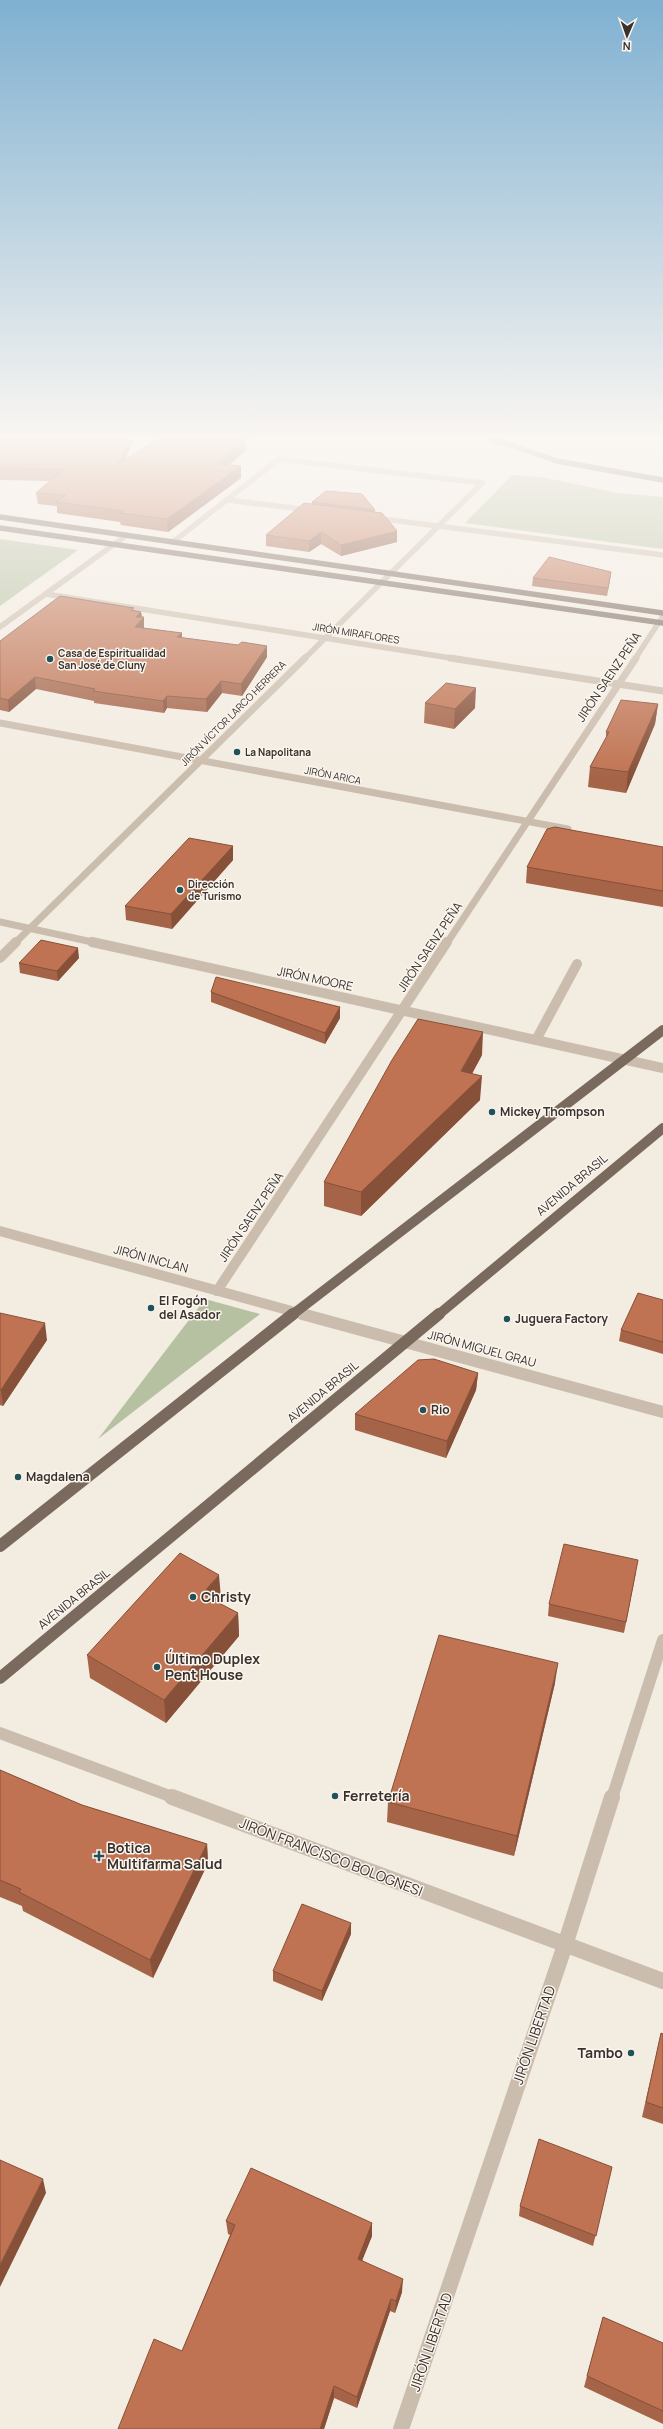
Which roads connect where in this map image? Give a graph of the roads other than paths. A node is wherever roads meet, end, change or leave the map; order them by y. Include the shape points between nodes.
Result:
1 (102, 553) edge
2 (180, 553) edge
3 (253, 553) edge
4 (409, 553) edge
5 (650, 553) edge
6 (663, 555) edge
7 (389, 573) junction
8 (379, 582) junction
9 (46, 594) junction
10 (662, 619) edge
11 (0, 627) edge
12 (323, 638) junction
13 (618, 684) junction
14 (663, 691) edge
15 (0, 723) edge
16 (200, 760) junction
17 (527, 822) junction
18 (578, 831) edge
19 (0, 922) edge
20 (29, 929) junction
21 (0, 958) edge
22 (577, 964) dead end
23 (402, 1010) junction
24 (663, 1030) edge
25 (536, 1040) junction
26 (626, 1060) junction
27 (663, 1068) edge
28 (663, 1128) edge
29 (0, 1231) edge
30 (217, 1291) junction
31 (294, 1312) junction
32 (405, 1342) junction
33 (663, 1412) edge
34 (0, 1546) edge
35 (663, 1640) edge
36 (0, 1678) edge
37 (0, 1733) edge
38 (565, 1944) junction
39 (663, 1981) edge
40 (401, 2429) edge

1 - 9 street
2 - 8 main road
3 - 7 main road
4 - 7 street, JIRÓN VÍCTOR LARCO HERRERA
5 - 6 street
7 - 8 street, JIRÓN VÍCTOR LARCO HERRERA
7 - 10 main road
8 - 10 main road
8 - 12 street, JIRÓN VÍCTOR LARCO HERRERA
9 - 11 street
9 - 12 street, JIRÓN MIRAFLORES
10 - 13 street, JIRÓN SAENZ PEÑA
12 - 13 street, JIRÓN MIRAFLORES
12 - 16 street, JIRÓN VÍCTOR LARCO HERRERA
13 - 14 street, JIRÓN MIRAFLORES
13 - 17 street, JIRÓN SAENZ PEÑA
15 - 16 street, JIRÓN ARICA
16 - 17 street, JIRÓN ARICA
16 - 20 street, JIRÓN VÍCTOR LARCO HERRERA
17 - 18 street, JIRÓN ARICA
17 - 23 street, JIRÓN SAENZ PEÑA
19 - 20 street, JIRÓN MOORE
20 - 21 street, JIRÓN VÍCTOR LARCO HERRERA
20 - 23 street, JIRÓN MOORE
22 - 25 street
23 - 25 street, JIRÓN MOORE
23 - 30 street, JIRÓN SAENZ PEÑA
24 - 26 main road
25 - 26 street, JIRÓN MOORE
26 - 27 street, JIRÓN MOORE
26 - 31 main road
28 - 32 main road, AVENIDA BRASIL
29 - 30 street, JIRÓN INCLAN
30 - 31 street, JIRÓN INCLAN
31 - 32 street, JIRÓN MIGUEL GRAU
31 - 34 main road
32 - 33 street, JIRÓN MIGUEL GRAU
32 - 36 main road, AVENIDA BRASIL
35 - 38 street, JIRÓN LIBERTAD
37 - 38 street, JIRÓN FRANCISCO BOLOGNESI
38 - 39 street, JIRÓN FRANCISCO BOLOGNESI
38 - 40 street, JIRÓN LIBERTAD

